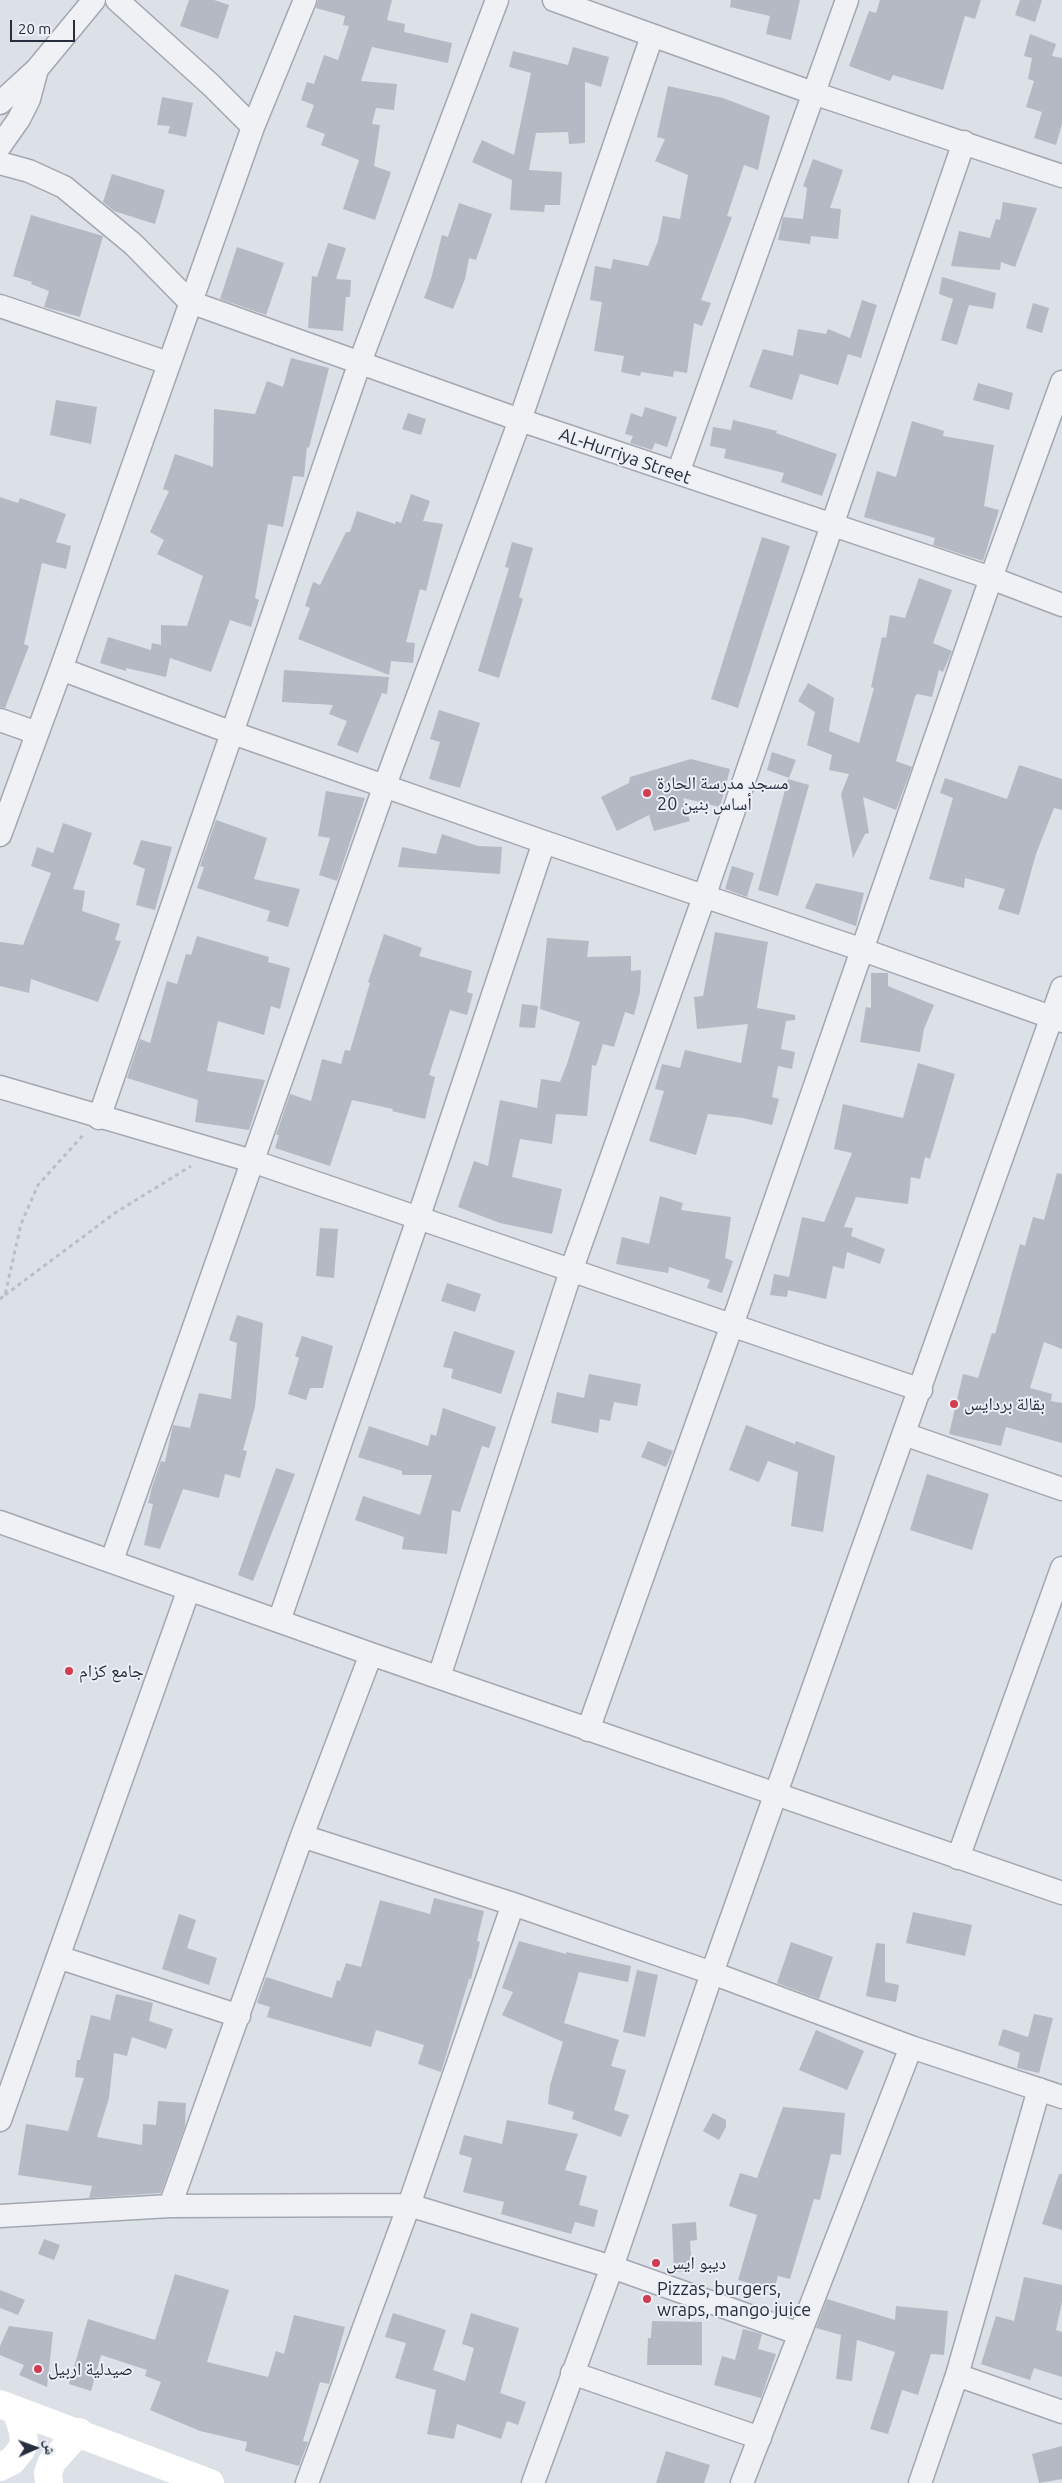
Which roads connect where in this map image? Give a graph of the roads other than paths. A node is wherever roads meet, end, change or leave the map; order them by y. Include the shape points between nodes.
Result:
1 (94, 0) edge
2 (117, 0) edge
3 (305, 0) edge
4 (497, 0) edge
5 (554, 0) edge
6 (847, 0) edge
7 (652, 36) junction
8 (37, 69) junction
9 (813, 93) junction
10 (0, 102) edge
11 (252, 127) junction
12 (964, 142) junction
13 (0, 146) edge
14 (0, 164) edge
15 (1062, 176) edge
16 (190, 302) junction
17 (0, 306) edge
18 (360, 362) junction
19 (168, 363) junction
20 (1062, 382) edge
21 (520, 420) junction
22 (678, 473) junction
23 (832, 527) junction
24 (991, 578) junction
25 (1062, 605) edge
26 (61, 669) junction
27 (0, 720) edge
28 (230, 732) junction
29 (37, 733) junction
30 (385, 785) junction
31 (0, 834) edge
32 (544, 842) junction
33 (704, 897) junction
34 (863, 950) junction
35 (1062, 988) edge
36 (1057, 1019) edge
37 (0, 1087) edge
38 (99, 1118) junction
39 (252, 1161) junction
40 (418, 1219) junction
41 (571, 1272) junction
42 (732, 1325) junction
43 (921, 1390) junction
44 (904, 1434) junction
45 (1062, 1489) edge
46 (0, 1522) edge
47 (112, 1560) junction
48 (1062, 1568) edge
49 (189, 1589) junction
50 (279, 1621) junction
51 (371, 1654) junction
52 (439, 1677) junction
53 (588, 1730) junction
54 (776, 1793) junction
55 (302, 1836) junction
56 (958, 1858) junction
57 (1062, 1893) edge
58 (513, 1904) junction
59 (58, 1957) junction
60 (712, 1972) junction
61 (238, 2016) junction
62 (911, 2047) junction
63 (1039, 2089) junction
64 (1062, 2097) edge
65 (0, 2120) edge
66 (409, 2205) junction
67 (170, 2206) junction
68 (0, 2216) edge
69 (612, 2267) junction
70 (800, 2334) junction
71 (572, 2373) junction
72 (957, 2374) junction
73 (8, 2407) edge
74 (1062, 2412) edge
75 (79, 2432) junction
76 (760, 2438) junction
77 (0, 2467) edge
78 (49, 2483) edge
79 (210, 2483) edge
80 (307, 2483) edge
81 (533, 2483) edge
82 (742, 2483) edge
83 (920, 2483) edge

1 - 8 street
2 - 11 street via 212,85
3 - 11 street
4 - 18 street
5 - 7 street
6 - 9 street
7 - 9 street
7 - 21 street
8 - 10 street
8 - 13 street via 29,100
9 - 12 street
9 - 22 street
11 - 16 street
12 - 15 street
12 - 23 street
14 - 16 street via 29,171 64,188 134,244
16 - 18 street, AL-Hurriya Street
16 - 19 street
17 - 19 street
18 - 21 street, AL-Hurriya Street
18 - 28 street
19 - 26 street
20 - 24 street
21 - 22 street, AL-Hurriya Street
21 - 30 street
22 - 23 street, AL-Hurriya Street
23 - 24 street, AL-Hurriya Street
23 - 33 street
24 - 25 street, AL-Hurriya Street
24 - 34 street
26 - 28 street
26 - 29 street
27 - 29 street
28 - 30 street
28 - 38 street
29 - 31 street
30 - 32 street
30 - 39 street
32 - 33 street
32 - 40 street
33 - 34 street
33 - 41 street
34 - 36 street
34 - 42 street
35 - 36 street
36 - 43 street
37 - 38 street
38 - 39 street
39 - 40 street
39 - 47 street
40 - 41 street
40 - 50 street
41 - 42 street
41 - 52 street
42 - 43 street
42 - 53 street
43 - 44 street
44 - 45 street
44 - 54 street
46 - 47 street
47 - 49 street
48 - 56 street
49 - 50 street
49 - 59 street
50 - 51 street
51 - 52 street
51 - 55 street
52 - 53 street
53 - 54 street
54 - 56 street
54 - 60 street
55 - 58 street
55 - 61 street
56 - 57 street
58 - 60 street
58 - 66 street
59 - 61 street
59 - 65 street
60 - 62 street
60 - 69 street
61 - 67 street
62 - 63 street
62 - 70 street
63 - 64 street
63 - 72 street
66 - 67 street
66 - 69 street
66 - 80 street
67 - 68 street
69 - 70 street
69 - 71 street
70 - 76 street
71 - 76 street
71 - 81 street
72 - 74 street
72 - 83 street
73 - 75 main road
73 - 77 main road via 23,2431 24,2442 12,2462
75 - 78 main road via 52,2462
75 - 79 main road
76 - 82 street

